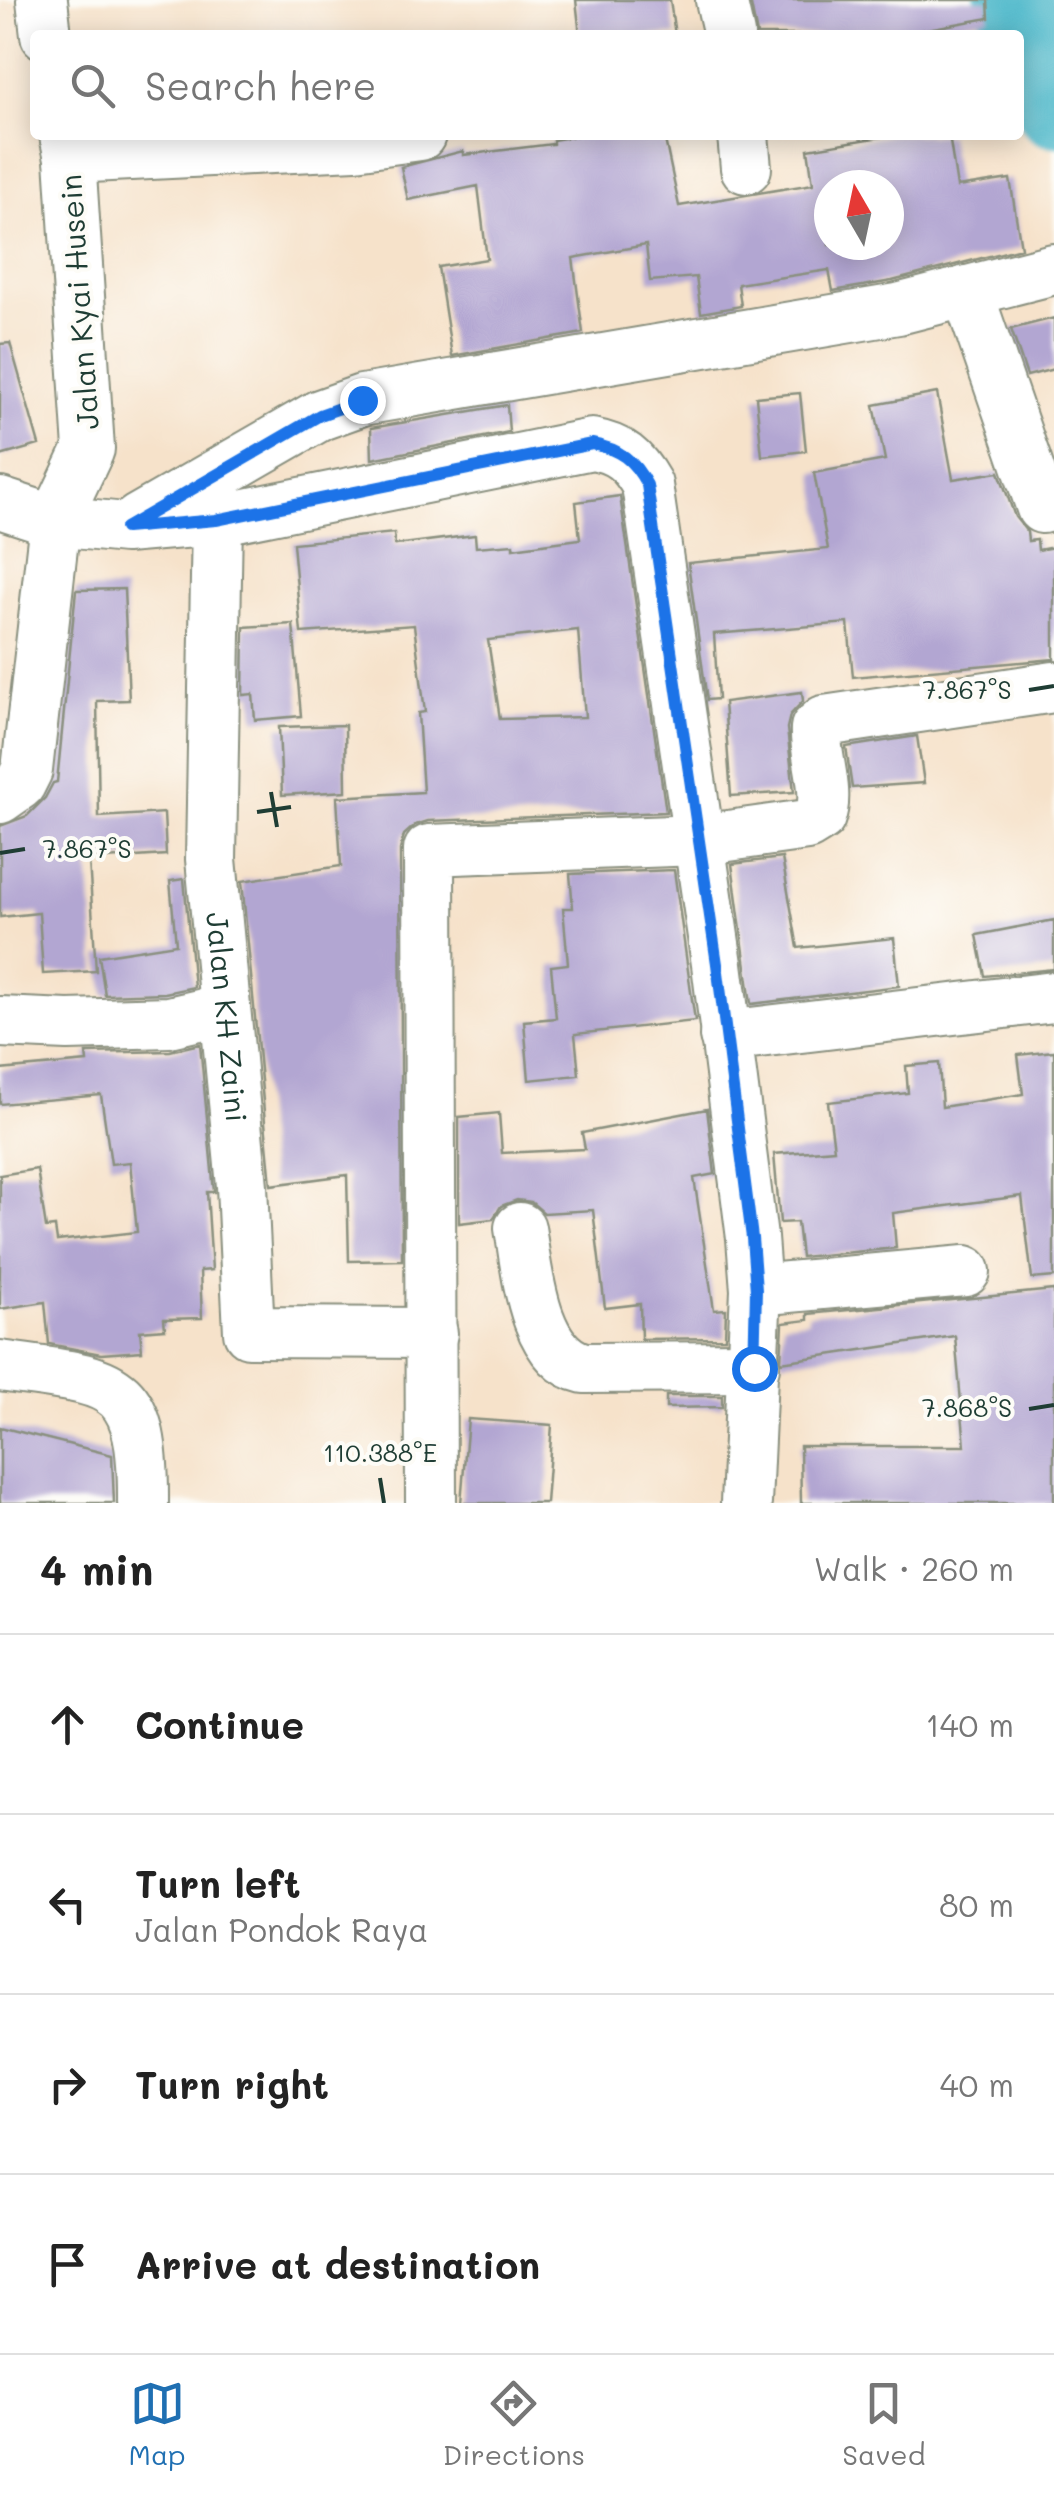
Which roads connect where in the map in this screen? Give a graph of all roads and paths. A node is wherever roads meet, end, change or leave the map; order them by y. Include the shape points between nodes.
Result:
1 (721, 0) edge
2 (728, 30) edge
3 (384, 140) edge
4 (68, 146) edge
5 (1054, 269) edge
6 (967, 292) junction
7 (0, 503) edge
8 (1042, 508) dead end
9 (216, 520) junction
10 (55, 521) junction
11 (125, 528) junction
12 (1054, 687) edge
13 (0, 798) edge
14 (698, 840) junction
15 (1054, 997) edge
16 (225, 1009) junction
17 (0, 1022) edge
18 (726, 1036) junction
19 (520, 1228) dead end
20 (965, 1271) dead end
21 (756, 1290) junction
22 (432, 1333) junction
23 (0, 1366) edge
24 (754, 1368) junction
25 (143, 1503) edge
26 (431, 1503) edge
27 (746, 1503) edge

1 - 2 street
3 - 4 street
4 - 10 street, Jalan Kyai Husein via 89,448
5 - 6 street
6 - 8 street
6 - 11 street via 362,400 320,415
7 - 10 street
9 - 11 street
9 - 14 street via 592,444 616,448 647,485
9 - 16 street, Jalan KH Zaini via 212,859
10 - 11 street
10 - 13 street, Jalan Kyai Husein via 27,770
12 - 14 street via 824,721 816,733 824,805 816,822
14 - 18 street
14 - 22 street via 429,850
15 - 18 street
16 - 17 street via 169,1022
16 - 22 street, Jalan KH Zaini via 249,1332
18 - 21 street
19 - 24 street via 539,1320 571,1365
20 - 21 street
21 - 24 street
22 - 26 street
23 - 25 street via 102,1384 118,1394 140,1433
24 - 27 street

